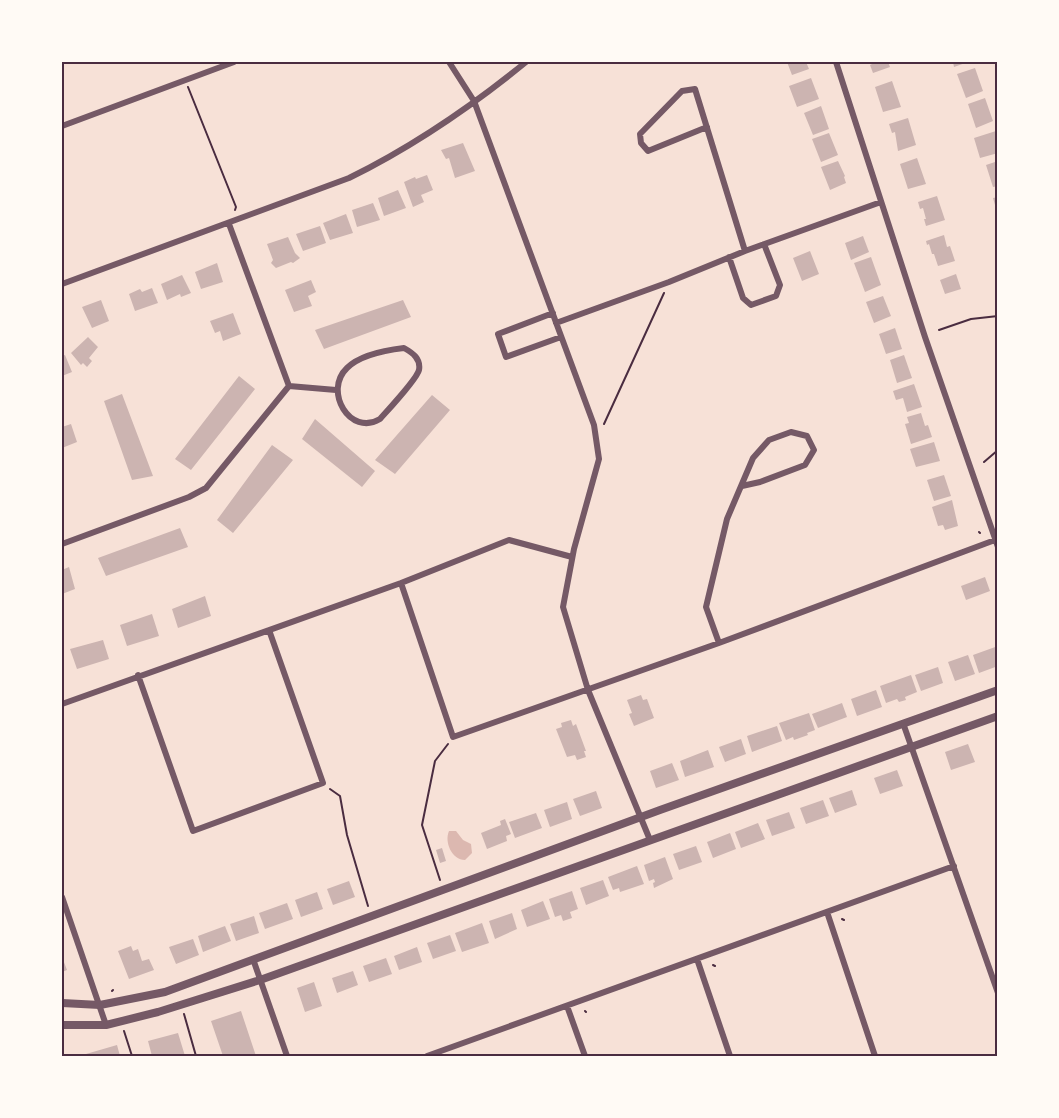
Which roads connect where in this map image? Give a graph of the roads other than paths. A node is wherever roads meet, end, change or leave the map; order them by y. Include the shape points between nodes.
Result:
1 (234, 62) edge
2 (450, 62) edge
3 (526, 62) edge
4 (836, 62) edge
5 (474, 101) junction
6 (62, 126) edge
7 (707, 127) junction
8 (881, 202) junction
9 (229, 224) junction
10 (764, 244) junction
11 (745, 251) junction
12 (729, 257) junction
13 (62, 284) edge
14 (553, 313) junction
15 (556, 323) junction
16 (561, 337) junction
17 (289, 386) junction
18 (336, 390) junction
19 (742, 486) junction
20 (62, 544) edge
21 (996, 544) edge
22 (572, 557) junction
23 (401, 583) junction
24 (269, 630) junction
25 (719, 643) junction
26 (138, 675) junction
27 (588, 690) junction
28 (998, 690) edge
29 (62, 704) edge
30 (998, 716) edge
31 (903, 723) junction
32 (912, 747) junction
33 (640, 816) junction
34 (650, 840) junction
35 (954, 866) junction
36 (62, 897) edge
37 (827, 912) junction
38 (253, 959) junction
39 (697, 959) junction
40 (260, 980) junction
41 (998, 993) edge
42 (62, 1003) edge
43 (100, 1005) junction
44 (567, 1006) junction
45 (62, 1024) edge
46 (106, 1025) junction
47 (439, 1054) edge
48 (287, 1056) edge
49 (427, 1056) edge
50 (585, 1056) edge
51 (730, 1056) edge
52 (875, 1056) edge

1 - 6 street
2 - 5 street
3 - 5 street
4 - 8 street
5 - 9 street via 391,157 349,178
5 - 14 street
7 - 7 street via 648,151 640,143 640,134 682,90 695,89
7 - 11 street
8 - 10 street
8 - 21 street
9 - 13 street
9 - 17 street
10 - 11 street
10 - 12 street via 780,285 776,296 751,305 743,298
11 - 12 street
12 - 15 street
14 - 15 street
14 - 16 street via 498,334 506,357
15 - 16 street
16 - 22 street via 594,428 599,459
17 - 18 street
17 - 20 street via 206,488
18 - 18 street via 344,413 361,424 372,424 419,372 419,362 404,348 380,351 349,366 340,376
19 - 19 street via 805,465 814,450 807,436 791,432 769,440 753,458
19 - 25 street via 727,519 706,607
21 - 25 street
22 - 23 street via 509,540
22 - 27 street via 563,607
23 - 24 street
23 - 27 street via 453,737
24 - 26 street
24 - 26 street via 323,783 193,831
25 - 27 street
26 - 29 street
27 - 33 street
28 - 31 street
30 - 32 street
31 - 32 street
31 - 33 street
32 - 34 street
32 - 35 street
33 - 34 street
33 - 38 street
34 - 40 street
35 - 37 street
35 - 41 street
36 - 43 street
37 - 39 street
37 - 52 street
38 - 40 street
38 - 43 street via 165,992
39 - 44 street
39 - 51 street
40 - 46 street
40 - 48 street
42 - 43 street
43 - 46 street
44 - 47 street
44 - 50 street
45 - 46 street
47 - 49 street

